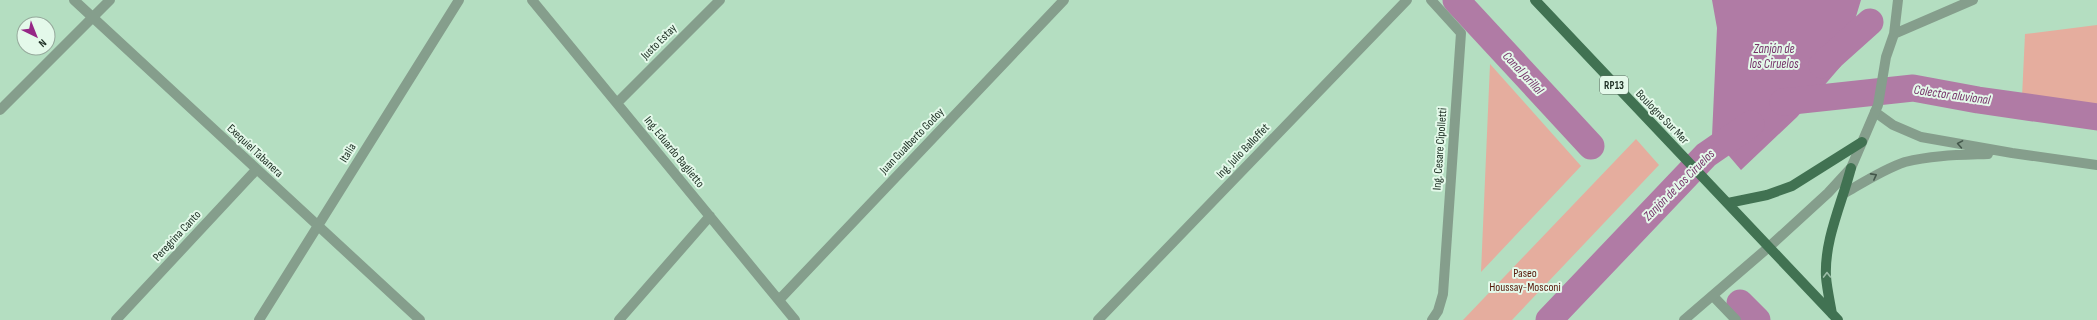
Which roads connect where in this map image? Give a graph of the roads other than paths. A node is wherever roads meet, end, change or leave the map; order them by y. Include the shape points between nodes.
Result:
1 (74, 0) edge
2 (110, 0) edge
3 (458, 0) edge
4 (532, 0) edge
5 (720, 0) edge
6 (1064, 0) edge
7 (1407, 0) edge
8 (1431, 0) edge
9 (1535, 0) edge
10 (1898, 0) edge
11 (1973, 0) edge
12 (93, 18) junction
13 (1894, 34) junction
14 (617, 103) junction
15 (1876, 109) junction
16 (0, 110) edge
17 (1862, 142) junction
18 (2012, 153) junction
19 (2097, 165) edge
20 (1851, 168) junction
21 (256, 170) junction
22 (1845, 193) junction
23 (1728, 203) junction
24 (710, 216) junction
25 (319, 226) junction
26 (1770, 246) junction
27 (1713, 296) junction
28 (779, 300) junction
29 (1835, 317) edge
30 (116, 320) edge
31 (259, 320) edge
32 (420, 320) edge
33 (619, 320) edge
34 (795, 320) edge
35 (1098, 320) edge
36 (1432, 320) edge
37 (1684, 320) edge
38 (1736, 320) edge

1 - 12 street, Exequiel Tabanera
2 - 12 street
3 - 25 street, Italia
4 - 14 street, Ing. Eduardo Baglietto
5 - 14 street, Justo Estay
6 - 28 street, Juan Gualberto Godoy
7 - 35 street, Ing. Julio Balloffet
8 - 36 street, Ing. Cesare Cipolletti via 1461,33 1443,294 1438,311
9 - 23 main road, Boulogne Sur Mer / RP13
10 - 13 street
11 - 13 street
12 - 16 street
12 - 21 street, Exequiel Tabanera
13 - 15 street via 1886,57
14 - 24 street, Ing. Eduardo Baglietto
15 - 17 street
18 -> 15 street via 1921,137 1893,125
17 - 20 street
17 - 23 main road via 1792,186 1767,195
18 - 19 street
22 -> 18 street via 1877,174 1905,162 1954,155
20 - 22 main road
20 - 26 street via 1828,193
21 - 25 street, Exequiel Tabanera
21 - 30 street, Peregrina Canto
29 -> 22 main road via 1826,278 1827,259 1832,232
23 - 26 main road, Boulogne Sur Mer / RP13
24 - 28 street, Ing. Eduardo Baglietto
24 - 33 street
25 - 31 street, Italia
25 - 32 street, Exequiel Tabanera
26 - 27 street
26 - 29 main road, Boulogne Sur Mer / RP13
27 - 37 street
27 - 38 street
28 - 34 street, Ing. Eduardo Baglietto

